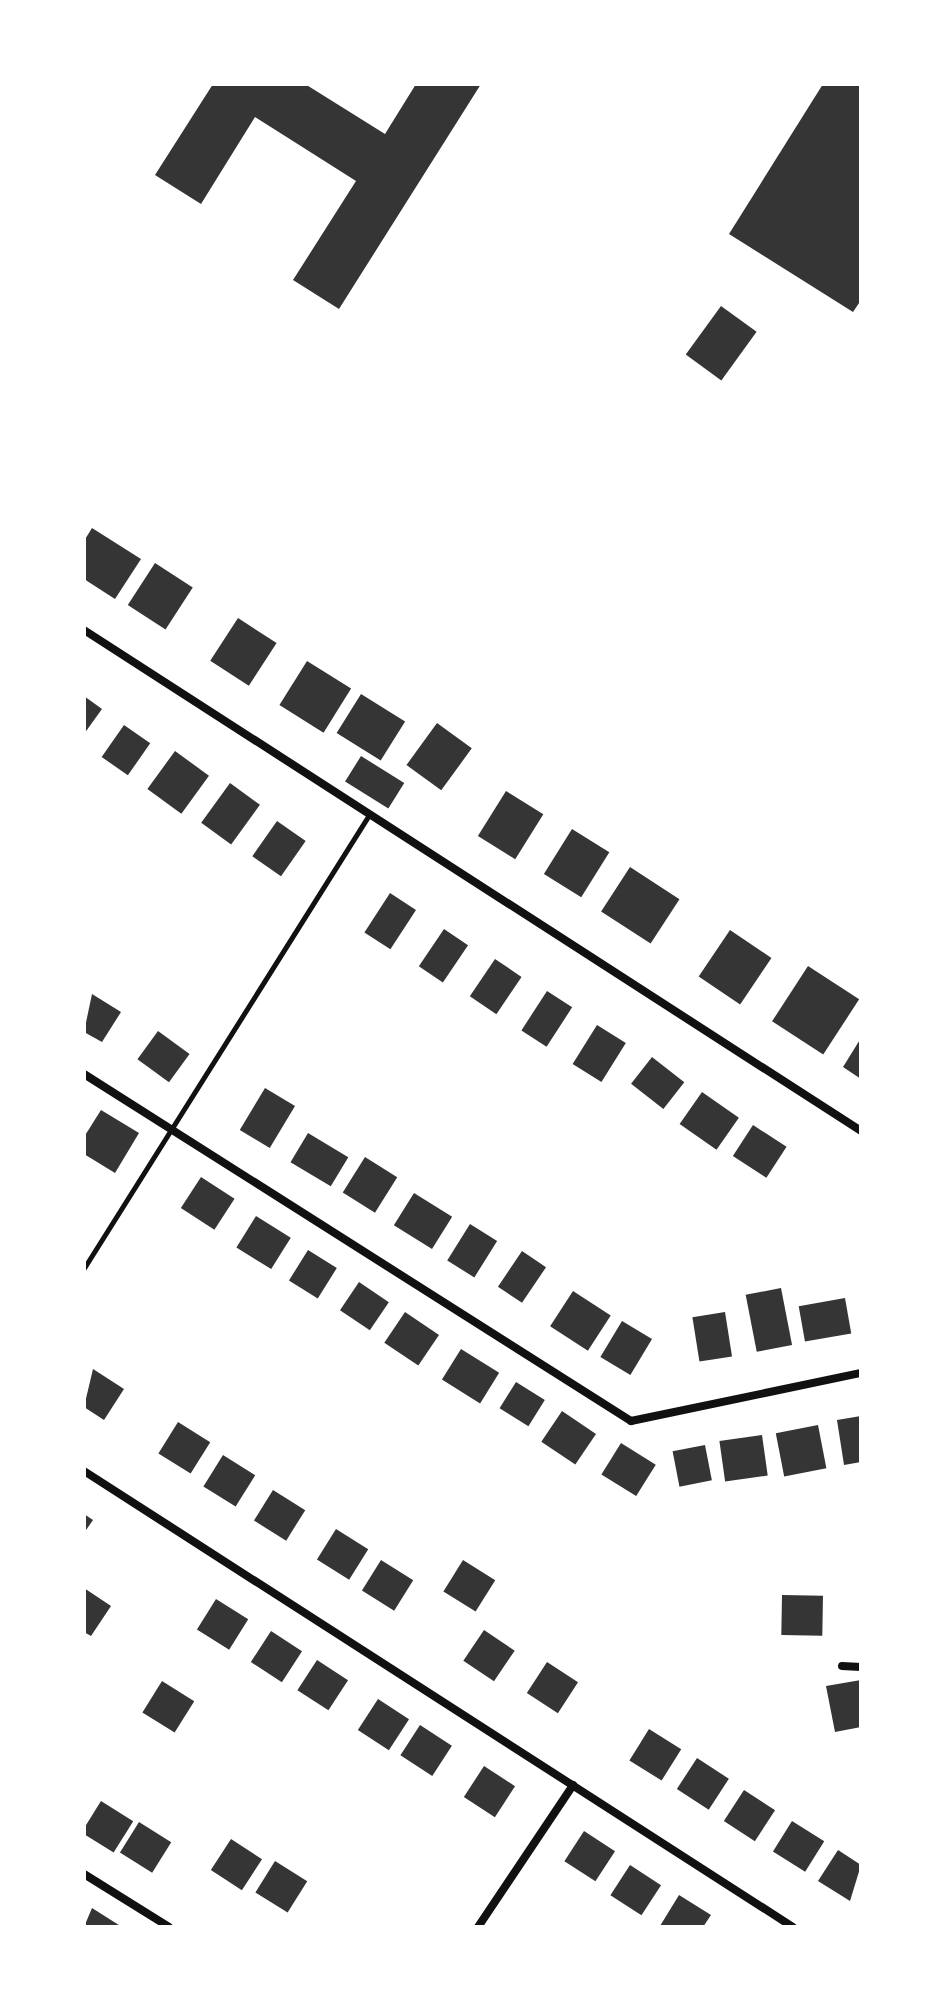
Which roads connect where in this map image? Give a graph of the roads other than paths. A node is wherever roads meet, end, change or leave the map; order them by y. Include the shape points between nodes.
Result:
1 (84, 630) edge
2 (367, 818) junction
3 (84, 1074) edge
4 (174, 1131) junction
5 (861, 1131) edge
6 (84, 1268) edge
7 (861, 1373) edge
8 (84, 1471) edge
9 (842, 1666) dead end
10 (861, 1667) edge
11 (573, 1785) junction
12 (84, 1874) edge
13 (169, 1927) edge
14 (478, 1927) edge
15 (793, 1927) edge

1 - 2 street
2 - 4 lane
2 - 5 street
3 - 4 street
4 - 6 lane
4 - 7 street via 631,1421
8 - 11 street
9 - 10 street
11 - 14 street
11 - 15 street
12 - 13 street

